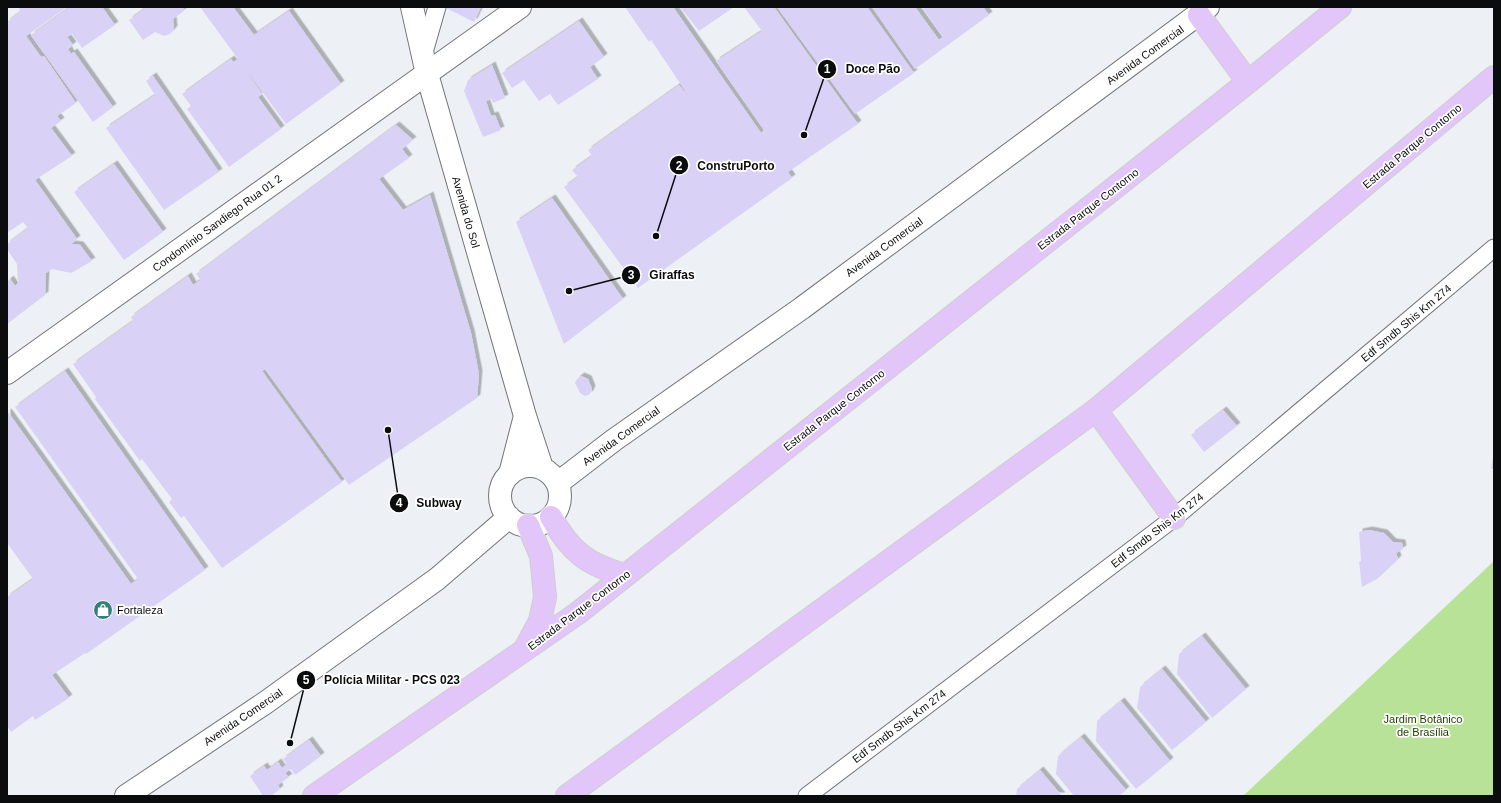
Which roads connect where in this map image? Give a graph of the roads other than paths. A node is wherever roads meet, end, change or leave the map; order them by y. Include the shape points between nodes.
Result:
1 (412, 7) edge
2 (438, 7) edge
3 (520, 7) edge
4 (1340, 7) edge
5 (1203, 11) edge
6 (425, 65) junction
7 (1494, 77) edge
8 (1248, 82) junction
9 (1494, 248) edge
10 (7, 373) edge
11 (1096, 410) junction
12 (525, 416) junction
13 (542, 468) junction
14 (510, 474) junction
15 (558, 483) junction
16 (551, 517) junction
17 (1174, 518) junction
18 (519, 521) junction
19 (625, 575) junction
20 (525, 651) junction
21 (126, 796) edge
22 (314, 796) edge
23 (567, 796) edge
24 (806, 796) edge

1 - 6 street, Avenida do Sol
2 - 6 lane
3 - 6 street, Condomínio Sandiego Rua 01 2
4 - 8 highway, Estrada Parque Contorno
5 - 8 highway
5 - 15 street, Avenida Comercial via 802,308 614,440
6 - 10 street, Condomínio Sandiego Rua 01 2
6 - 12 street, Avenida do Sol
7 - 11 highway, Estrada Parque Contorno
8 - 19 highway, Estrada Parque Contorno
9 - 17 lane, Edf Smdb Shis Km 274
11 - 17 highway
11 - 23 highway, Estrada Parque Contorno
12 - 13 street, Avenida do Sol
12 - 14 street
13 - 14 street via 526,466
13 - 15 street
14 - 18 street via 504,481 501,500
15 - 16 street via 560,501
16 - 18 street via 540,523
16 - 19 highway via 569,544 581,555 593,564
17 - 24 lane, Edf Smdb Shis Km 274
18 - 20 highway via 541,556 545,598 540,621
18 - 21 street, Avenida Comercial via 265,703
19 - 20 highway, Estrada Parque Contorno
20 - 22 highway, Estrada Parque Contorno

